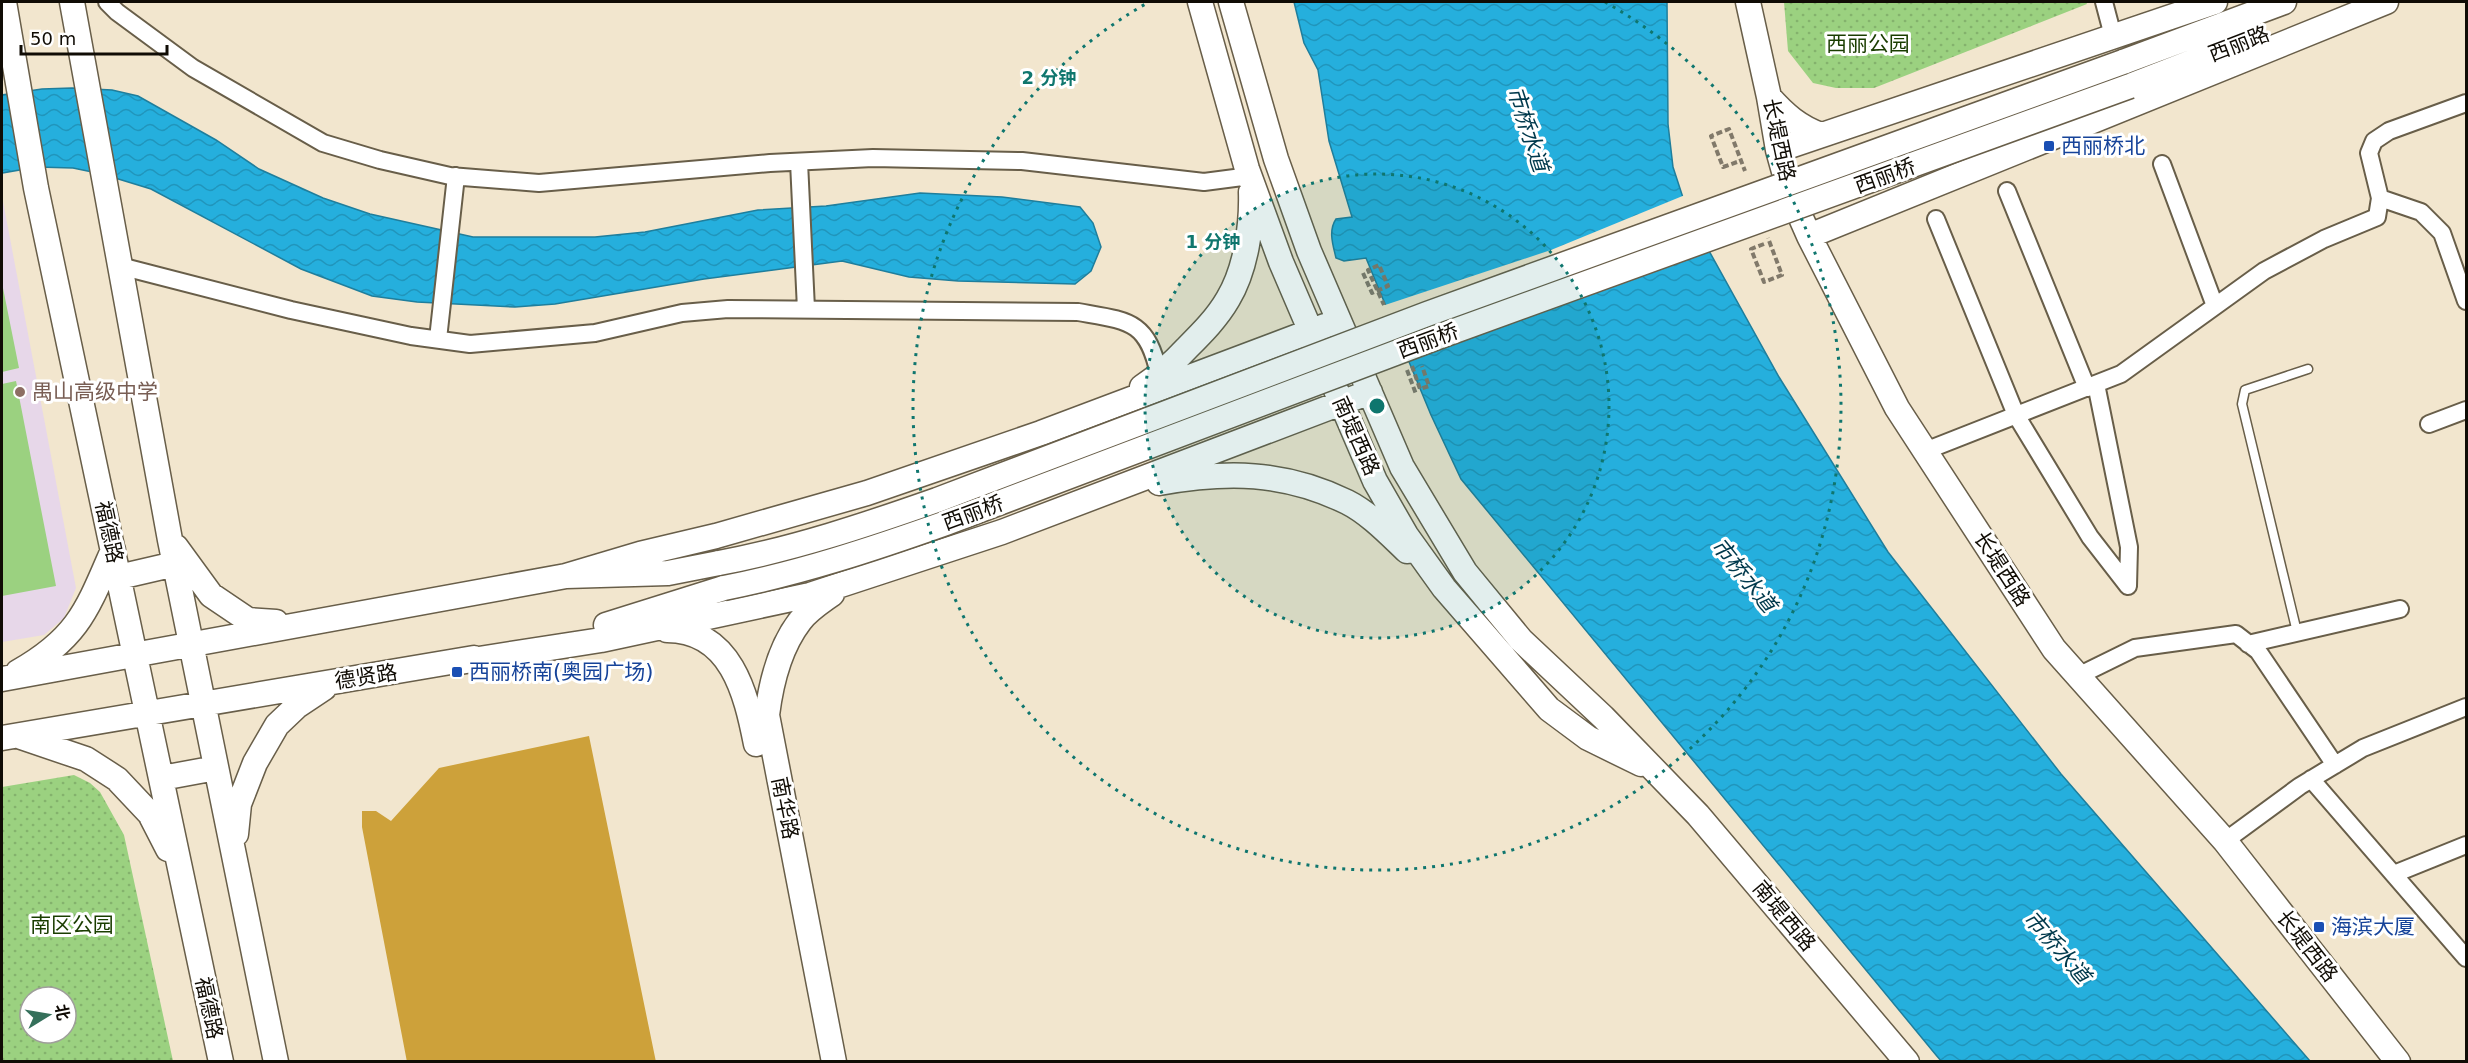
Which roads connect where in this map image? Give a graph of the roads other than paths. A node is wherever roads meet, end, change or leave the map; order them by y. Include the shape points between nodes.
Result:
1 (4, 2) edge
2 (72, 2) edge
3 (107, 2) edge
4 (1200, 2) edge
5 (1231, 2) edge
6 (1748, 2) edge
7 (2104, 2) edge
8 (2215, 2) edge
9 (2284, 2) edge
10 (2349, 2) edge
11 (2386, 2) edge
12 (2113, 36) junction
13 (2123, 62) joint
14 (2130, 86) joint
15 (1769, 97) junction
16 (2466, 104) edge
17 (1821, 135) junction
18 (1778, 150) junction
19 (799, 162) junction
20 (2162, 164) dead end
21 (456, 176) junction
22 (1250, 176) junction
23 (2007, 191) dead end
24 (2380, 198) junction
25 (1936, 219) dead end
26 (1809, 236) junction
27 (120, 266) junction
28 (2466, 301) edge
29 (2215, 306) junction
30 (806, 309) junction
31 (1339, 320) junction
32 (1311, 333) junction
33 (438, 339) junction
34 (2308, 369) dead end
35 (1159, 374) junction
36 (2092, 386) junction
37 (1370, 392) junction
38 (1341, 402) junction
39 (1112, 406) junction
40 (2466, 410) edge
41 (2016, 415) junction
42 (2428, 424) dead end
43 (1925, 451) junction
44 (1100, 494) junction
45 (171, 540) junction
46 (113, 550) junction
47 (176, 564) junction
48 (566, 576) junction
49 (119, 577) junction
50 (850, 583) junction
51 (1441, 584) junction
52 (724, 588) joint
53 (2400, 609) dead end
54 (309, 623) junction
55 (646, 630) junction
56 (2297, 632) junction
57 (2248, 644) junction
58 (192, 645) junction
59 (136, 655) junction
60 (460, 662) junction
61 (2078, 676) junction
62 (4, 679) edge
63 (331, 683) junction
64 (203, 705) junction
65 (2466, 707) edge
66 (148, 714) junction
67 (9, 737) edge
68 (2335, 765) junction
69 (216, 768) junction
70 (1658, 772) junction
71 (162, 778) junction
72 (2311, 779) junction
73 (2225, 841) junction
74 (2466, 845) edge
75 (234, 860) junction
76 (181, 873) junction
77 (2394, 874) junction
78 (2466, 958) edge
79 (2398, 1060) edge
80 (221, 1062) edge
81 (276, 1062) edge
82 (818, 1062) edge
83 (834, 1062) edge
84 (1907, 1062) edge

1 - 46 main road, 福德路 via 36,188
2 - 27 main road
3 - 21 street via 193,68 323,143
4 - 22 main road, 南堤西路
5 - 31 main road, 南堤西路 via 1276,159
6 - 15 main road, 长堤西路
7 - 12 street
8 - 12 main road
9 - 13 main road, 西丽路
10 - 14 main road, 西丽路
11 - 26 main road
12 - 17 main road
13 - 48 main road, 西丽桥, bridge via 1416,319 916,507 790,548 719,563 668,573
14 - 52 main road, 西丽桥, bridge via 1435,338 924,531 796,572
15 - 17 main road via 1792,120
15 - 18 main road, 长堤西路
16 - 24 street via 2389,131 2373,141 2369,153
17 - 18 main road
18 - 26 main road, 长堤西路 via 1790,193
19 - 21 street via 539,183
19 - 22 street via 873,158 1022,161 1204,182
19 - 30 street
20 - 29 street
21 - 33 street
22 - 32 main road, 南堤西路
22 - 35 main road via 1248,235 1229,298 1213,321
23 - 36 street
24 - 28 street via 2421,212 2442,233
24 - 29 street via 2377,217 2324,239 2264,271
25 - 41 street
26 - 43 main road, 长堤西路 via 1897,408
27 - 33 street via 291,310
27 - 45 main road
29 - 36 street via 2121,374
30 - 33 street via 682,313 595,333 550,338 470,344
30 - 35 street via 1078,312 1111,318 1143,333 1153,348
31 - 32 main road
31 - 37 main road, 南堤西路
32 - 38 main road, 南堤西路
32 - 39 main road
34 - 56 lane via 2245,390 2242,405
35 - 39 main road
36 - 41 street
36 - 41 street via 2129,547 2128,586 2090,537
37 - 38 main road
37 - 70 main road, 南堤西路 via 1402,467 1465,572 1521,639
38 - 44 main road
38 - 51 main road, 南堤西路 via 1375,481 1406,535
39 - 48 main road via 867,493
40 - 42 street
41 - 43 street
43 - 61 main road, 长堤西路 via 2054,649
44 - 50 main road
44 - 51 main road via 1233,474 1305,485 1348,503 1367,516
45 - 47 main road
45 - 54 main road via 211,595 248,620
46 - 49 main road, 福德路
46 - 62 main road via 88,608 63,642
47 - 49 main road
47 - 58 main road
48 - 54 main road
49 - 59 main road, 福德路
50 - 55 main road via 810,596
50 - 83 main road, 南华路 via 801,619 789,637 767,715
51 - 70 main road, 南堤西路 via 1550,709 1588,738
52 - 60 main road, 德贤路 via 579,633
53 - 56 street
54 - 58 main road
55 - 60 main road
55 - 82 main road, 南华路 via 694,633 709,642 734,671 745,694
56 - 57 street
57 - 61 street via 2236,634 2135,648
57 - 68 street via 2258,651
58 - 59 main road
58 - 64 main road
59 - 62 main road
59 - 66 main road, 福德路
60 - 63 main road, 德贤路
61 - 73 main road, 长堤西路
63 - 64 main road, 德贤路
63 - 75 main road via 277,725 255,763 238,804
64 - 66 main road, 德贤路
64 - 69 main road
65 - 68 street via 2363,748
66 - 67 main road, 德贤路
66 - 71 main road, 福德路
67 - 76 main road via 86,759 117,779 150,814
68 - 72 street
69 - 71 main road
69 - 75 main road
70 - 84 main road, 南堤西路
71 - 76 main road, 福德路
72 - 73 street
72 - 77 street
73 - 79 main road, 长堤西路
74 - 77 street
75 - 81 main road
76 - 80 main road, 福德路
77 - 78 street

